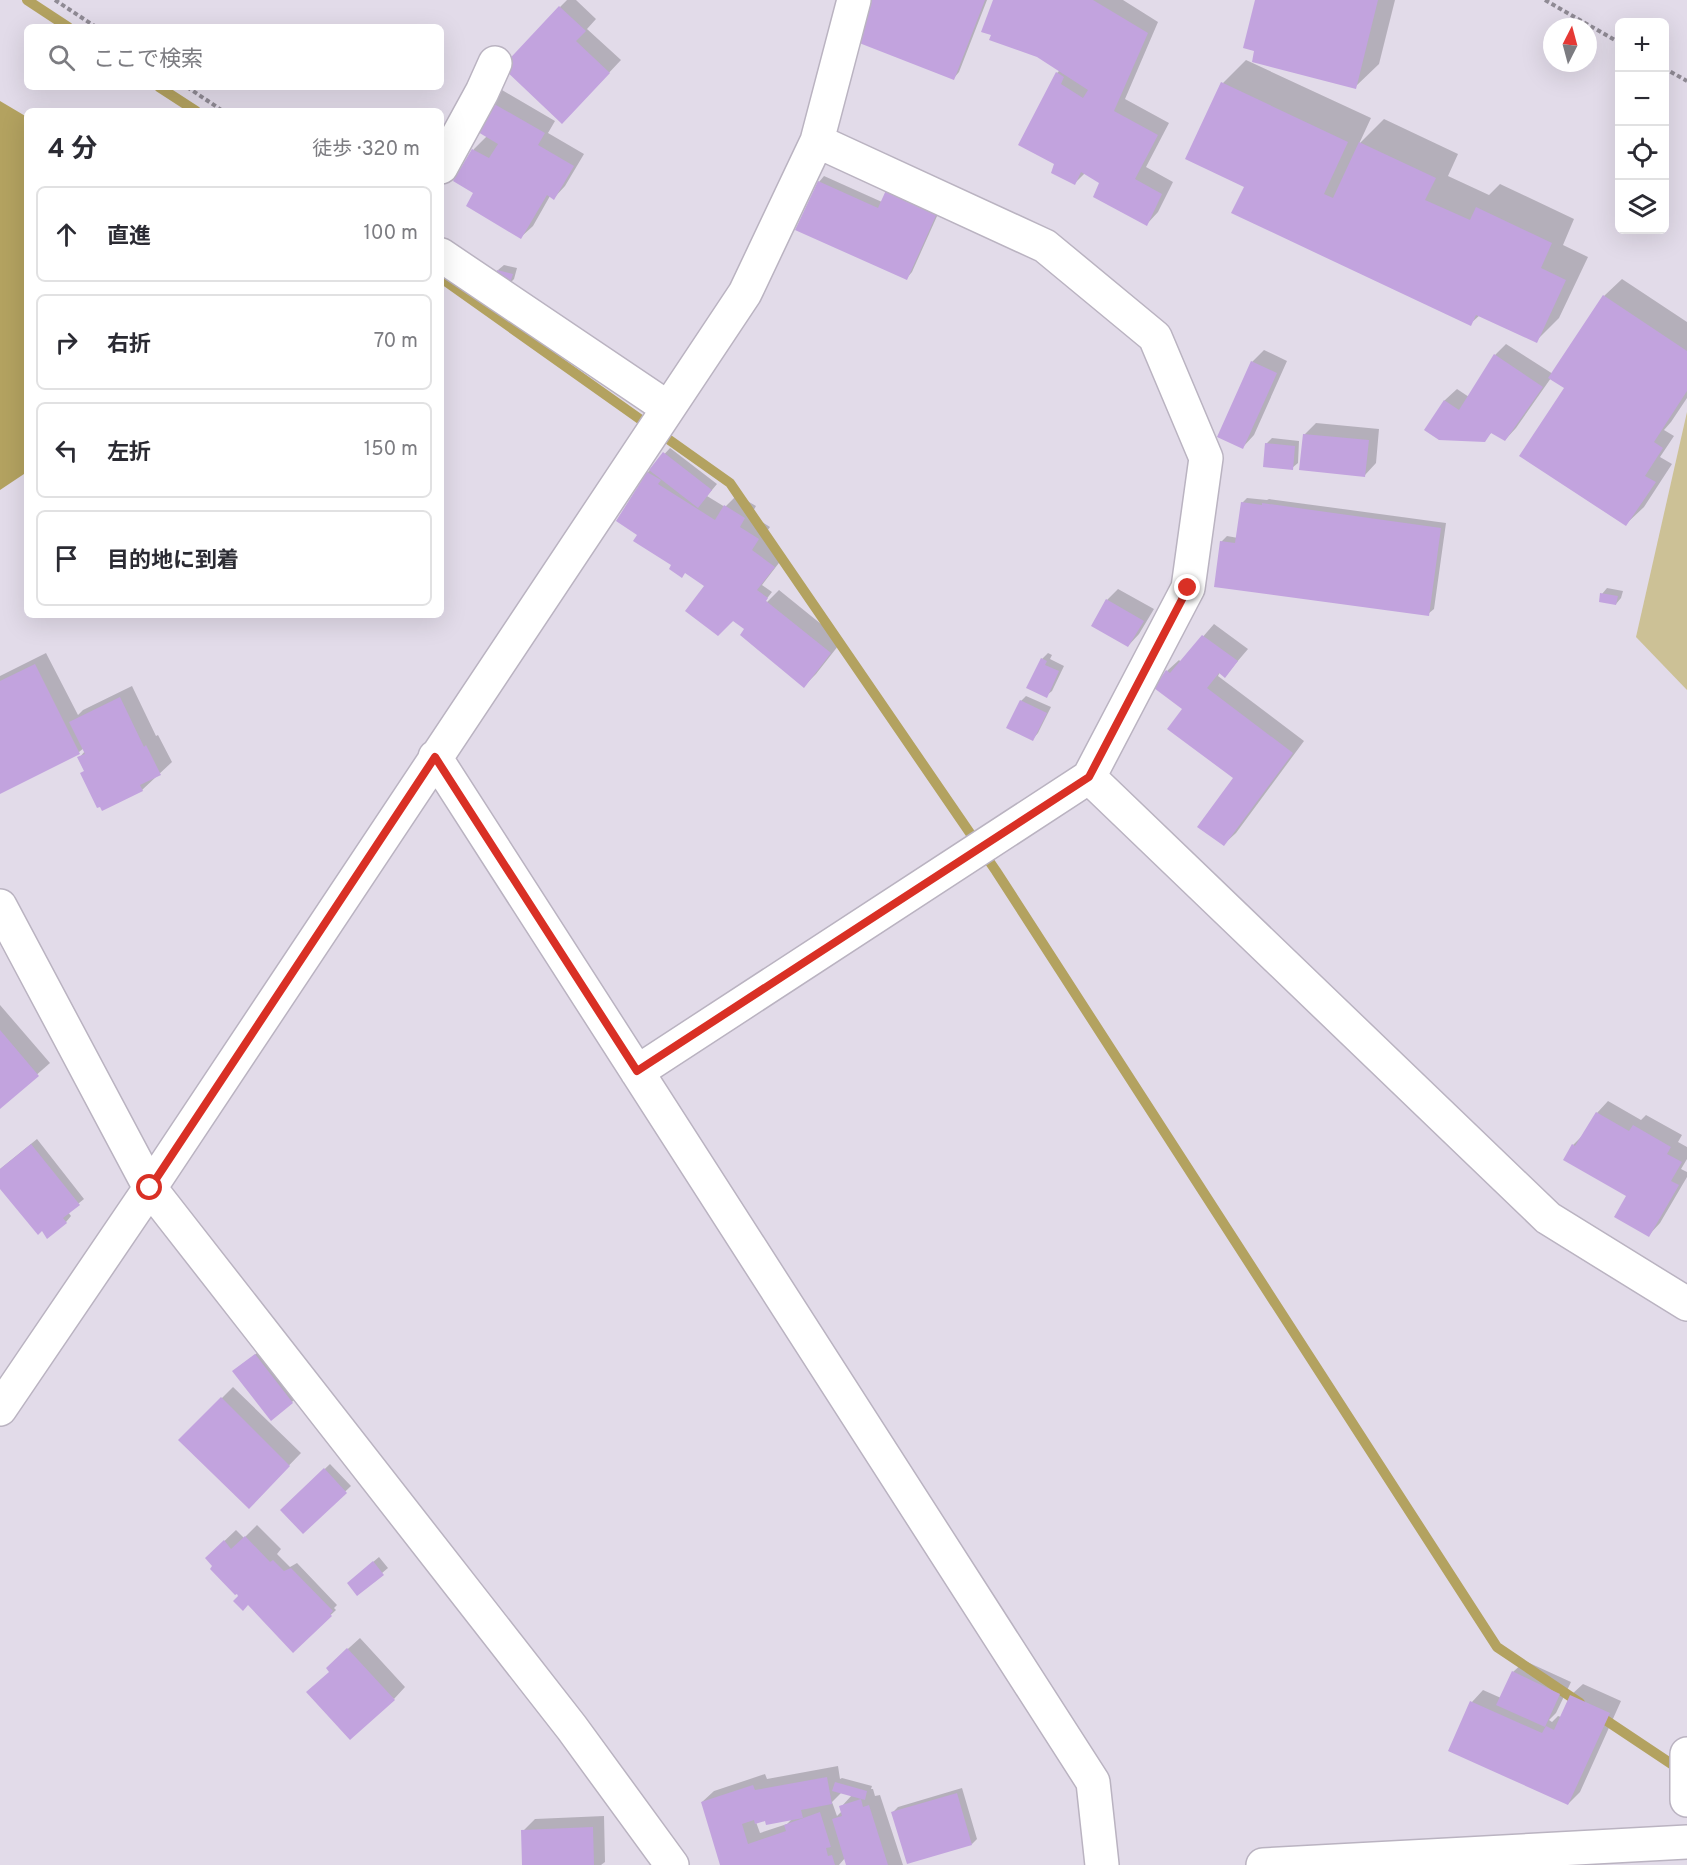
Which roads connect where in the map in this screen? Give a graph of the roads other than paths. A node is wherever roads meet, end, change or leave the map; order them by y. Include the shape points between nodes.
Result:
1 (854, 0) edge
2 (495, 63) dead end
3 (817, 141) junction
4 (444, 162) edge
5 (444, 257) edge
6 (668, 408) junction
7 (435, 757) junction
8 (1089, 777) junction
9 (0, 906) edge
10 (637, 1071) junction
11 (150, 1188) junction
12 (1687, 1304) edge
13 (0, 1409) edge
14 (1687, 1754) edge
15 (1687, 1800) edge
16 (1687, 1842) edge
17 (672, 1865) edge
18 (1102, 1865) edge
19 (1263, 1865) edge

1 - 3 street
2 - 4 street
3 - 6 street via 745,293
3 - 8 street via 1044,246 1155,337 1206,458 1188,588
5 - 6 street
6 - 7 street
7 - 10 street
7 - 11 street
8 - 10 street
8 - 12 street via 1548,1218
9 - 11 street
10 - 18 street via 1093,1782
11 - 13 street
11 - 17 street via 572,1728
14 - 15 street
16 - 19 street

